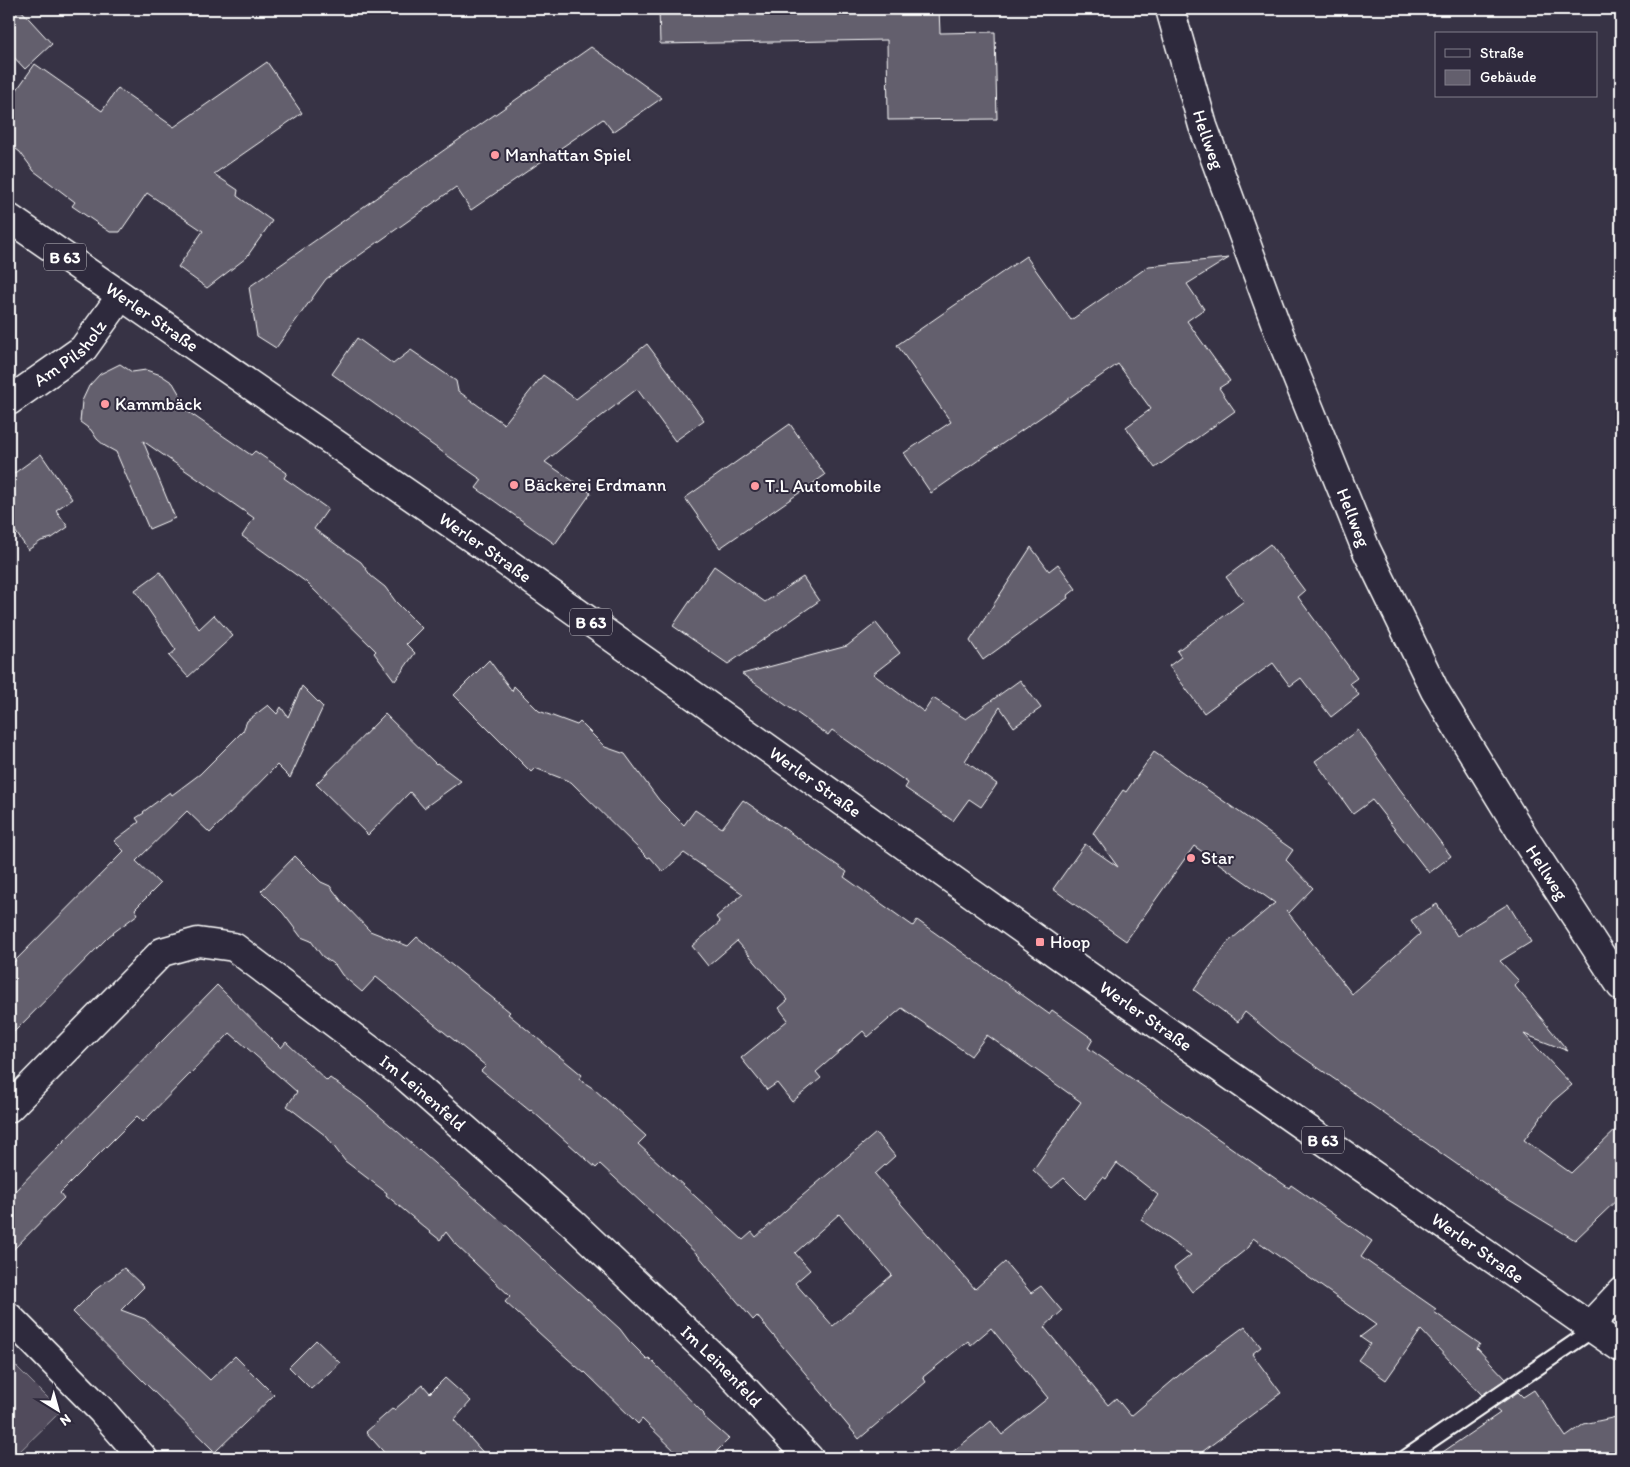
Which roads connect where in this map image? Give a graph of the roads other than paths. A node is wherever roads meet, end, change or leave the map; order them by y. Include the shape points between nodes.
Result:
1 (1170, 9) edge
2 (9, 218) edge
3 (121, 296) junction
4 (9, 400) edge
5 (1621, 986) edge
6 (9, 1108) edge
7 (1621, 1292) edge
8 (9, 1317) edge
9 (1591, 1328) junction
10 (1621, 1348) edge
11 (143, 1458) edge
12 (809, 1458) edge
13 (1405, 1458) edge

1 - 5 street, Hellweg via 1206,136 1279,333 1366,549 1435,691 1528,845
2 - 3 street, Werler Straße / B 63
3 - 4 street, Am Pilsholz via 83,349
3 - 9 street, Werler Straße / B 63 via 487,548 1065,960
6 - 12 street, Im Leinenfeld via 162,952 198,942 234,947 406,1078 572,1223 723,1366
7 - 9 street
8 - 11 street via 102,1411
9 - 10 street, Werler Straße
9 - 13 lane

